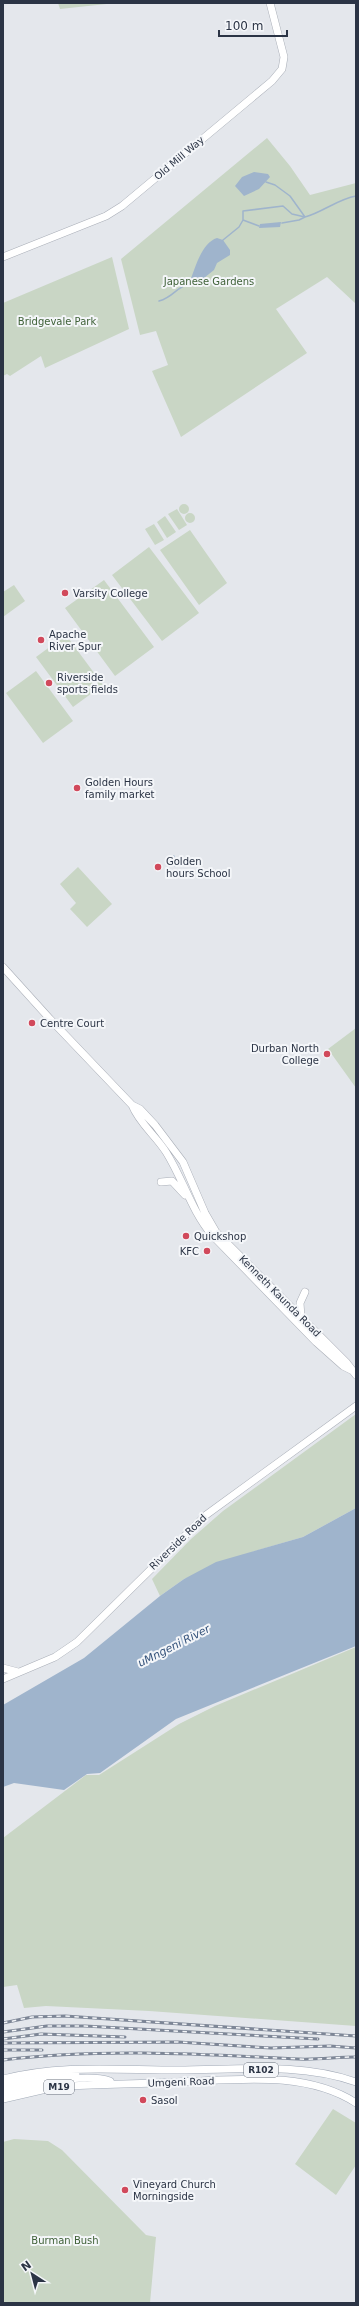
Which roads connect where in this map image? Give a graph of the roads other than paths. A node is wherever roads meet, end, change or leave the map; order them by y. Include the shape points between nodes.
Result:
1 (270, 3) edge
2 (3, 256) edge
3 (3, 967) edge
4 (5, 972) edge
5 (161, 1137) junction
6 (161, 1182) dead end
7 (189, 1200) junction
8 (305, 1292) dead end
9 (301, 1317) junction
10 (354, 1373) edge
11 (356, 1406) edge
12 (3, 1668) edge
13 (18, 1672) junction
14 (3, 1679) edge
15 (106, 2070) junction
16 (3, 2079) edge
17 (356, 2082) edge
18 (116, 2083) junction
19 (3, 2086) edge
20 (3, 2092) edge
21 (3, 2099) edge
22 (356, 2103) edge

1 - 2 main road, Old Mill Way via 284,57 282,69 272,81 122,206 106,216
3 - 4 main road, Kenneth Kaunda Road
4 - 5 main road, Kenneth Kaunda Road via 132,1105 136,1114
5 - 7 main road, Kenneth Kaunda Road
5 - 9 main road, Kenneth Kaunda Road via 183,1162 212,1227
6 - 7 main road via 174,1182
7 - 10 main road, Kenneth Kaunda Road via 212,1235 316,1342
8 - 9 main road via 300,1302
9 - 10 main road, Kenneth Kaunda Road
11 - 13 main road, Riverside Road via 200,1520 77,1642 55,1656
12 - 13 main road
13 - 14 main road, Riverside Road
15 - 16 main road, Umgeni Road / M19 via 59,2069
15 - 17 main road, Umgeni Road / R102 via 299,2070 333,2075
15 - 19 main road via 54,2074
18 - 20 main road via 100,2079 61,2080
18 - 21 main road, Umgeni Road / M19 via 56,2087
18 - 22 main road, Umgeni Road / R102 via 283,2081 318,2086 344,2095

